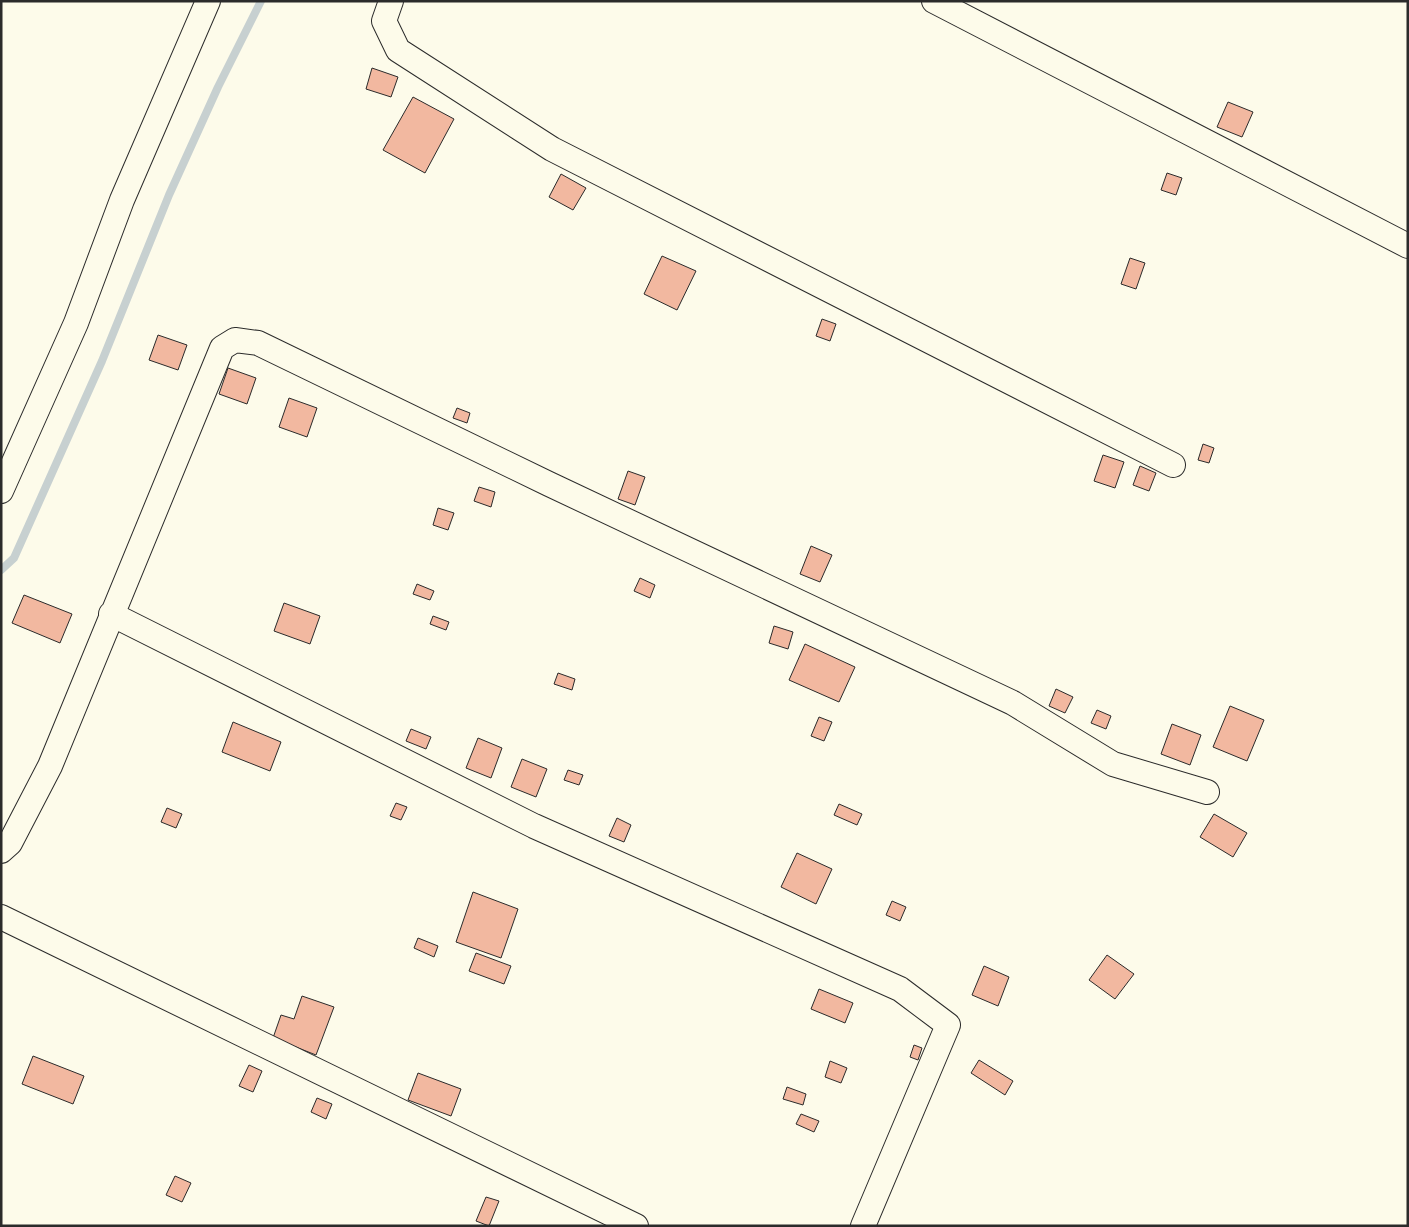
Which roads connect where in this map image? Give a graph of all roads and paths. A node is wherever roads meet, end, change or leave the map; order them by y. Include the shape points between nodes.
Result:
1 (208, 1) edge
2 (391, 1) edge
3 (934, 1) edge
4 (1408, 246) edge
5 (1173, 465) dead end
6 (1, 491) edge
7 (111, 614) junction
8 (1207, 792) dead end
9 (1, 851) edge
10 (1, 917) edge
11 (636, 1226) edge
12 (864, 1226) edge

1 - 6 street via 122,200 76,323
2 - 5 street via 384,21 398,50 552,149
3 - 4 street
7 - 8 street via 222,348 235,340 258,343 1013,703 1113,764
7 - 9 street via 50,766 10,843
7 - 12 street via 534,826 900,989 948,1025
10 - 11 street

